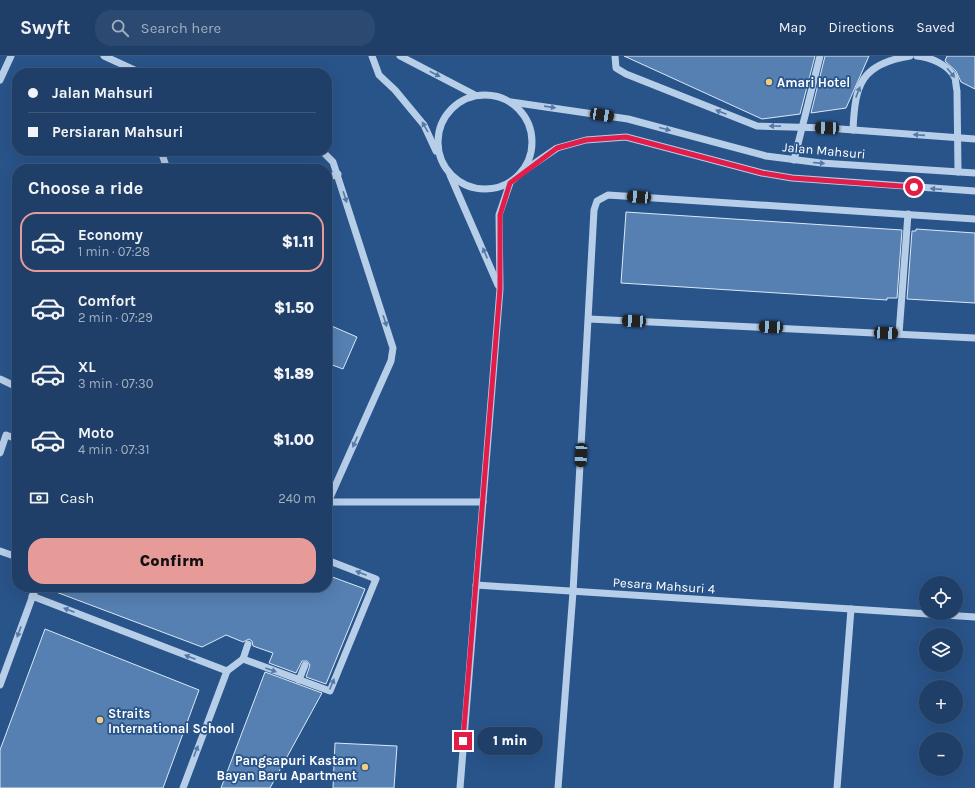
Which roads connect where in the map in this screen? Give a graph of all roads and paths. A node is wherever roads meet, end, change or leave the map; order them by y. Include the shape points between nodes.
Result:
1 (11, 56) edge
2 (104, 56) edge
3 (372, 56) edge
4 (400, 56) edge
5 (615, 56) edge
6 (820, 56) edge
7 (910, 56) edge
8 (917, 56) edge
9 (130, 68) edge
10 (0, 80) edge
11 (475, 95) junction
12 (511, 102) junction
13 (802, 127) junction
14 (853, 130) junction
15 (958, 138) junction
16 (975, 139) edge
17 (327, 156) edge
18 (794, 160) junction
19 (442, 162) junction
20 (522, 172) junction
21 (958, 172) junction
22 (449, 173) junction
23 (338, 174) junction
24 (975, 174) edge
25 (332, 176) edge
26 (510, 183) junction
27 (975, 191) edge
28 (908, 214) junction
29 (975, 219) edge
30 (500, 289) junction
31 (589, 319) junction
32 (899, 334) junction
33 (975, 338) edge
34 (0, 379) edge
35 (12, 385) edge
36 (12, 437) edge
37 (0, 453) edge
38 (332, 493) edge
39 (332, 502) edge
40 (483, 502) junction
41 (0, 551) edge
42 (12, 555) edge
43 (332, 562) edge
44 (476, 585) junction
45 (34, 592) edge
46 (573, 592) junction
47 (32, 596) junction
48 (851, 609) junction
49 (975, 617) edge
50 (248, 644) dead end
51 (243, 660) junction
52 (305, 665) dead end
53 (227, 671) junction
54 (299, 680) junction
55 (0, 685) edge
56 (183, 788) edge
57 (460, 788) edge
58 (558, 788) edge
59 (837, 788) edge

1 - 10 street
2 - 9 street
19 -> 3 street via 424,125 379,75
4 -> 11 street
13 -> 5 street via 757,126 626,74 616,68
6 - 13 street
14 -> 7 street via 857,91 868,73 880,64
8 -> 15 street via 927,57 947,68 955,78
11 - 12 street via 494,95
11 - 19 street via 462,100 442,120 438,148
12 -> 18 street, Jalan Mahsuri via 628,119 766,156
12 - 20 street via 523,113 530,127 533,143 530,158
13 - 14 street
13 - 18 street
15 -> 14 street
15 - 16 street
15 - 21 street
17 - 23 street
18 -> 21 street, Jalan Mahsuri
19 - 22 street
20 - 26 street
27 -> 20 street via 792,178 762,173 626,137 586,140 557,148
21 - 24 street, Jalan Mahsuri
22 - 26 street via 471,188 484,190
30 -> 22 street
23 - 25 street
23 -> 38 street via 393,348 391,361
26 - 30 street via 500,215
28 - 29 street
28 - 31 street via 608,195 597,201 594,210
28 - 32 street
30 - 40 street
31 - 32 street
31 - 46 street
32 - 33 street
34 - 35 street
36 - 37 street via 6,435
39 - 40 street
40 - 44 street
41 - 42 street
54 -> 43 street via 330,691 376,579
44 - 46 street, Pesara Mahsuri 4
44 - 57 street
45 - 47 street
46 - 48 street, Pesara Mahsuri 4
46 - 58 street
53 -> 47 street
47 -> 55 street
48 - 49 street, Pesara Mahsuri 4
48 - 59 street
50 - 51 street
51 - 53 street
51 -> 54 street
52 - 54 street
56 -> 53 street

